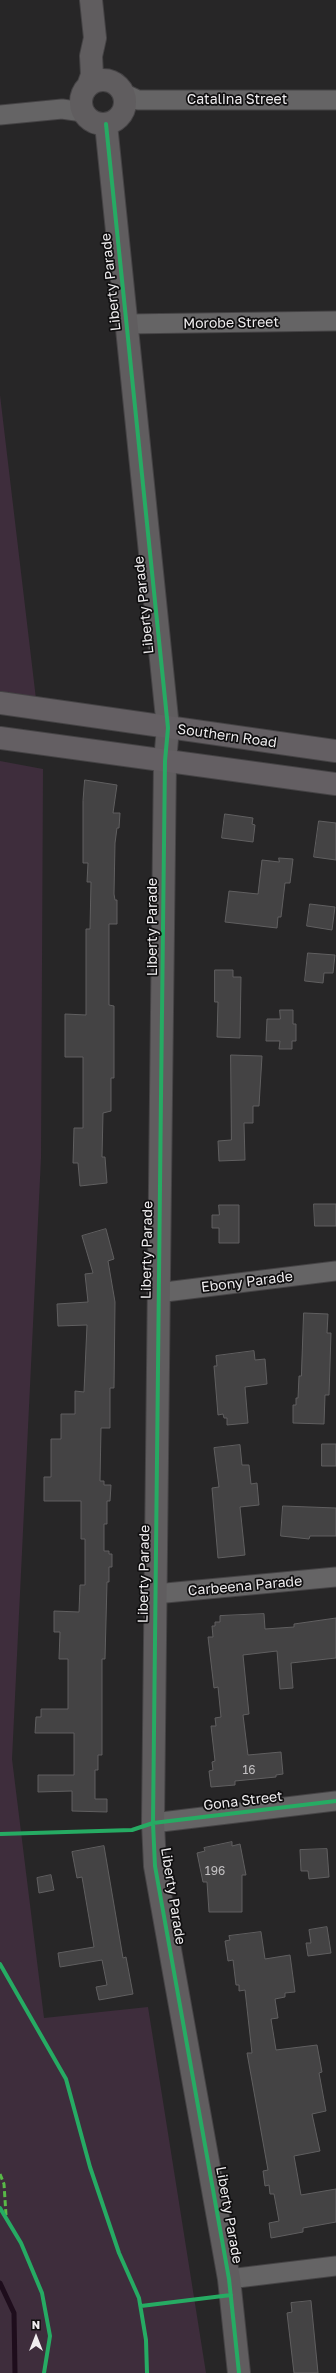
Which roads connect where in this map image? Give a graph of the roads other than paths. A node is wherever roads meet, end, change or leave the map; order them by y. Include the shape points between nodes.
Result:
1 (91, 0) edge
2 (95, 38) junction
3 (124, 96) junction
4 (336, 100) edge
5 (79, 101) junction
6 (0, 116) edge
7 (106, 124) junction
8 (336, 322) edge
9 (126, 324) junction
10 (0, 703) edge
11 (168, 728) junction
12 (0, 738) edge
13 (336, 751) edge
14 (165, 760) junction
15 (336, 784) edge
16 (336, 1271) edge
17 (158, 1293) junction
18 (336, 1577) edge
19 (155, 1594) junction
20 (336, 1801) edge
21 (153, 1823) junction
22 (336, 2266) edge
23 (230, 2279) junction
24 (239, 2373) edge

1 - 2 street
2 - 3 street via 103,52 106,73
2 - 5 street via 91,56 92,76
3 - 4 street, Catalina Street
3 - 5 street via 99,80
3 - 7 street via 115,120
5 - 6 street
5 - 7 street via 90,120
7 - 9 street, Liberty Parade
8 - 9 street, Morobe Street
9 - 11 street, Liberty Parade
10 - 11 main road, Southern Road
11 - 13 main road, Southern Road
11 - 14 street, Liberty Parade
12 - 14 main road
14 - 15 main road
14 - 17 street, Liberty Parade
16 - 17 street, Ebony Parade
17 - 19 street, Liberty Parade
18 - 19 street, Carbeena Parade
19 - 21 street, Liberty Parade
20 - 21 street, Gona Street
21 - 23 street, Liberty Parade via 155,1866
22 - 23 street
23 - 24 street, Liberty Parade

